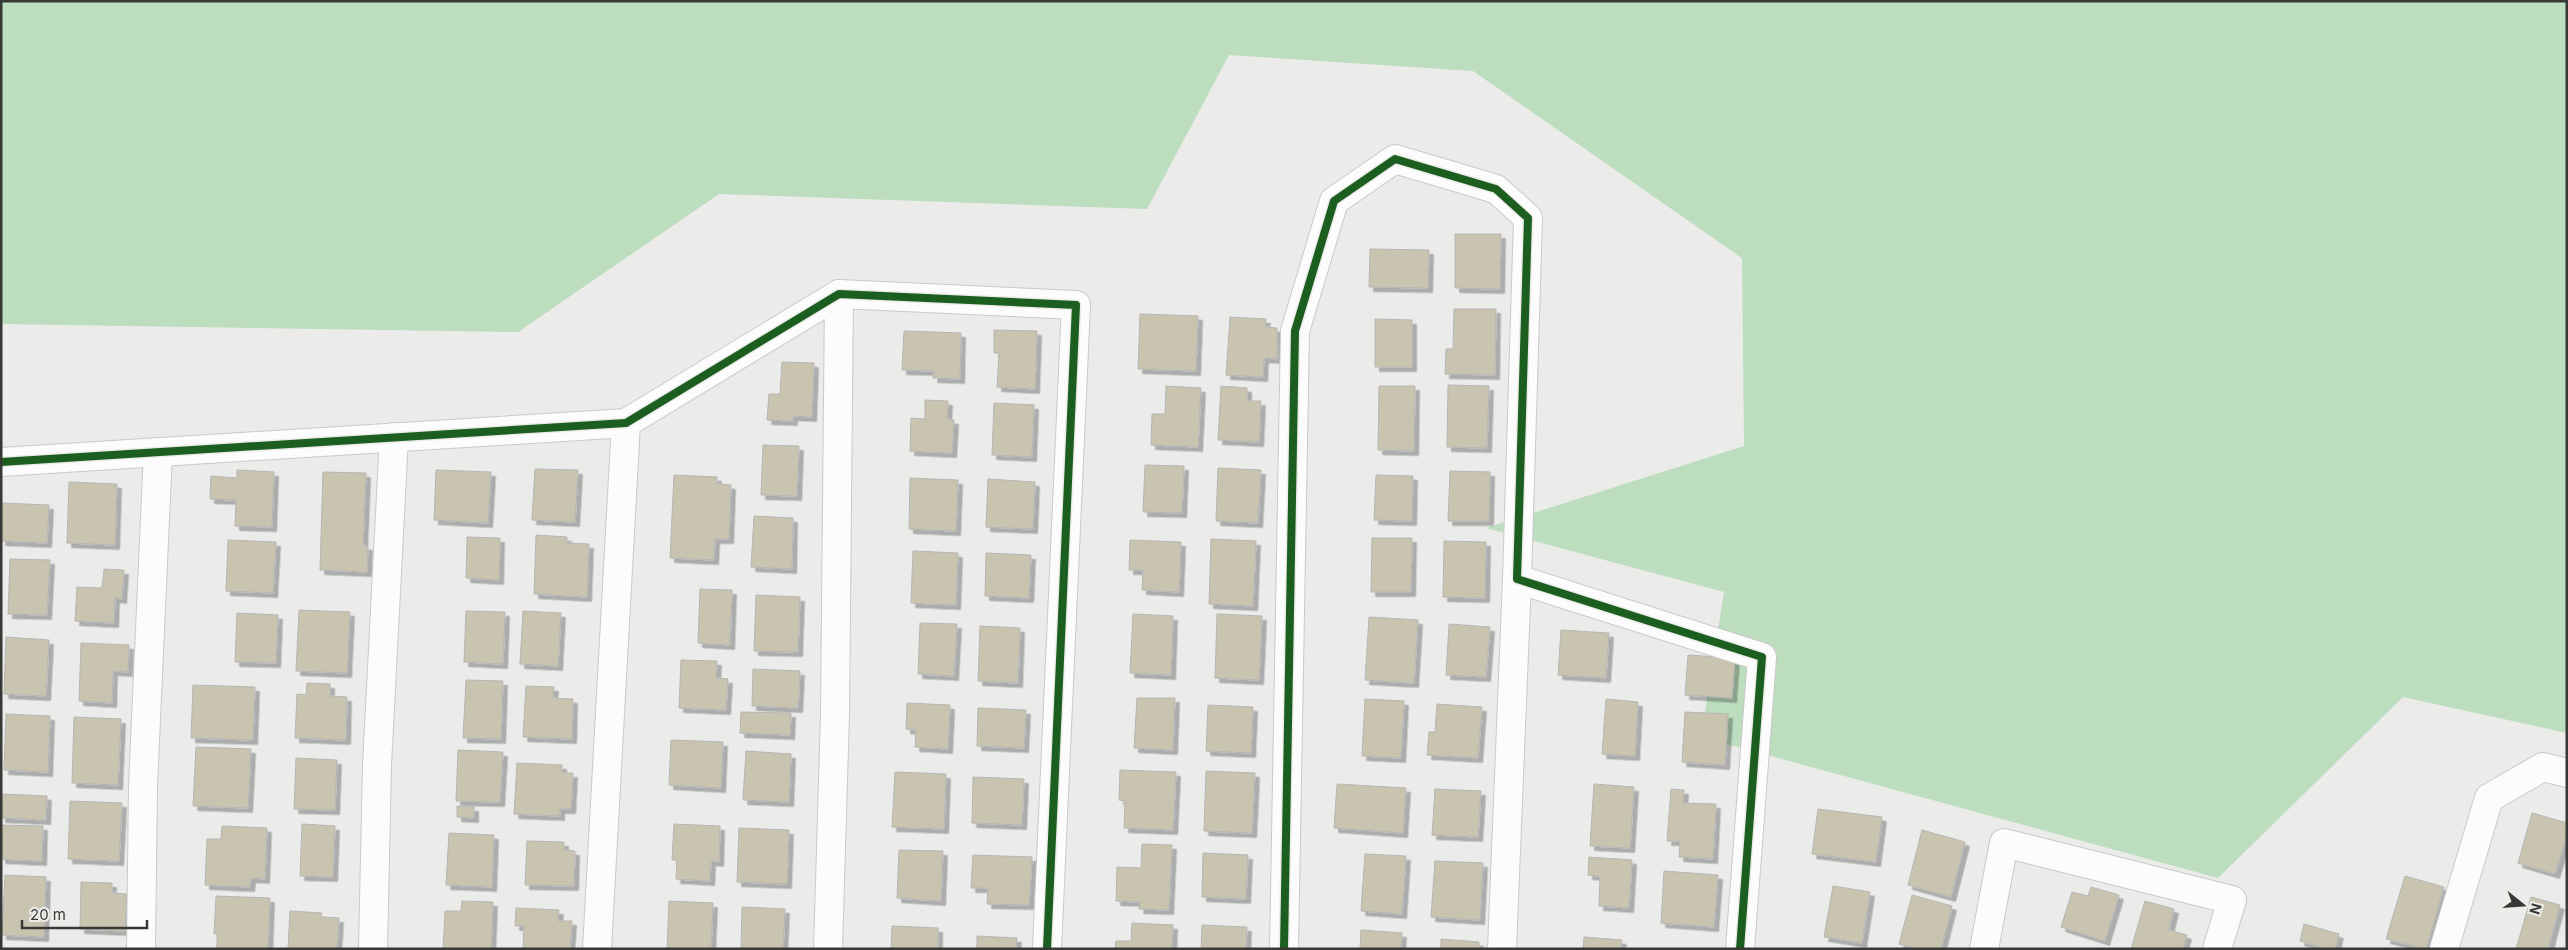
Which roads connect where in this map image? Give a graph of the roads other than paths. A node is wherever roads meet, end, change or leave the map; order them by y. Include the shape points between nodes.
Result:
1 (839, 294) junction
2 (626, 423) junction
3 (394, 437) junction
4 (158, 452) junction
5 (1, 462) edge
6 (1517, 578) junction
7 (2567, 773) edge
8 (141, 949) edge
9 (373, 949) edge
10 (597, 949) edge
11 (828, 949) edge
12 (1047, 949) edge
13 (1284, 949) edge
14 (1502, 949) edge
15 (1740, 949) edge
16 (1984, 949) edge
17 (2218, 949) edge
18 (2444, 949) edge

1 - 2 street
1 - 11 street
1 - 12 street via 1076,305
2 - 3 street
2 - 10 street
3 - 4 street
3 - 9 street via 377,765
4 - 5 street
4 - 8 street via 143,786
6 - 13 street via 1528,218 1496,190 1395,159 1334,201 1295,331
6 - 14 street
6 - 15 street via 1762,657
7 - 18 street via 2543,767 2489,798
16 - 17 street via 2004,843 2232,900

